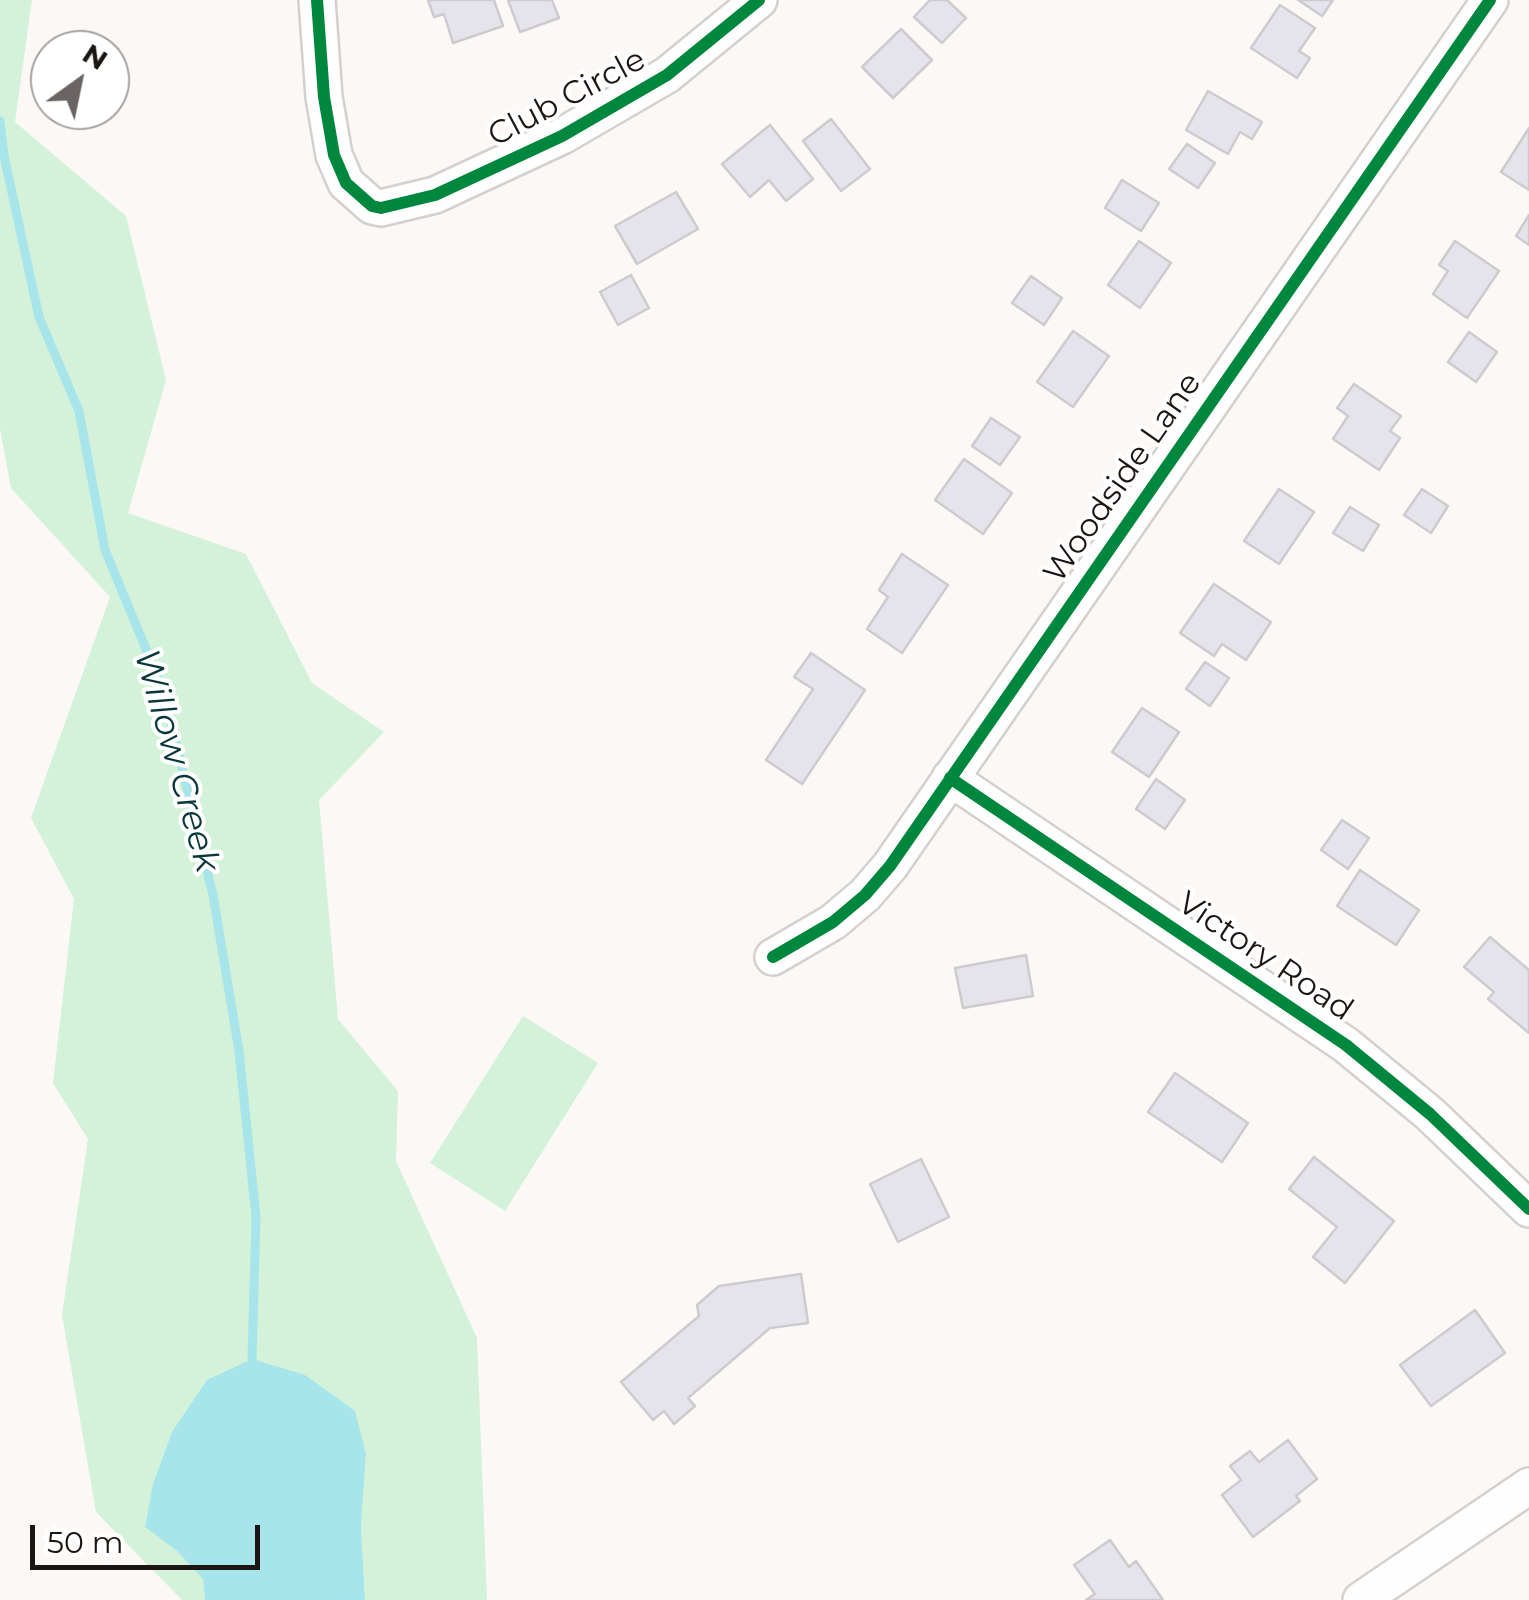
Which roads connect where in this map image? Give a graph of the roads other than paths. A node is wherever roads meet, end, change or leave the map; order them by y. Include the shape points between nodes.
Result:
1 (316, 0) edge
2 (760, 0) edge
3 (1490, 0) edge
4 (950, 778) junction
5 (773, 957) dead end
6 (1529, 1209) edge
7 (1529, 1486) edge
8 (1362, 1600) edge

1 - 2 street, Club Circle via 334,155 346,183 381,208 436,195 562,136 667,75
3 - 4 street, Woodside Lane
4 - 5 street, Woodside Lane via 865,896
4 - 6 street, Victory Road via 1346,1045
7 - 8 street

